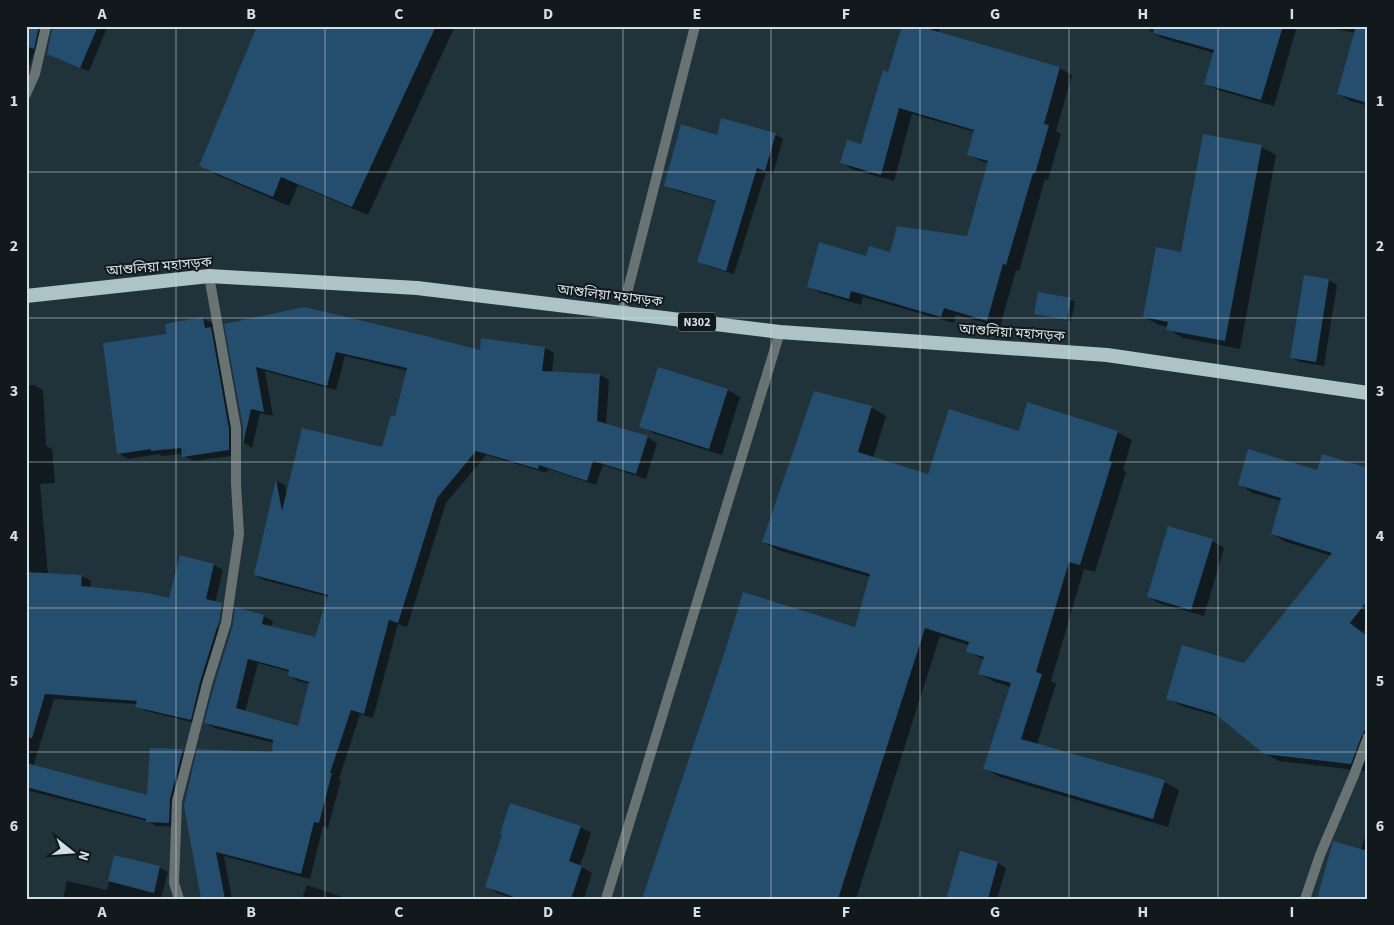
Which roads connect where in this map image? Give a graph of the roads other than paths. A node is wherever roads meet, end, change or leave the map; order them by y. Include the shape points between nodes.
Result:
1 (46, 26) edge
2 (695, 26) edge
3 (26, 94) edge
4 (209, 276) junction
5 (26, 296) edge
6 (622, 313) junction
7 (780, 332) junction
8 (1368, 393) edge
9 (1368, 737) edge
10 (179, 899) edge
11 (606, 899) edge
12 (1306, 899) edge

1 - 3 street via 35,74
2 - 6 street
4 - 5 highway, আশুলিয়া মহাসড়ক / N302
4 - 6 highway, আশুলিয়া মহাসড়ক / N302 via 417,288
4 - 10 street via 236,428 239,534 226,623 177,802 174,883
6 - 7 highway, আশুলিয়া মহাসড়ক / N302
7 - 8 highway, আশুলিয়া মহাসড়ক / N302 via 1107,355
7 - 11 street
9 - 12 street via 1320,854

